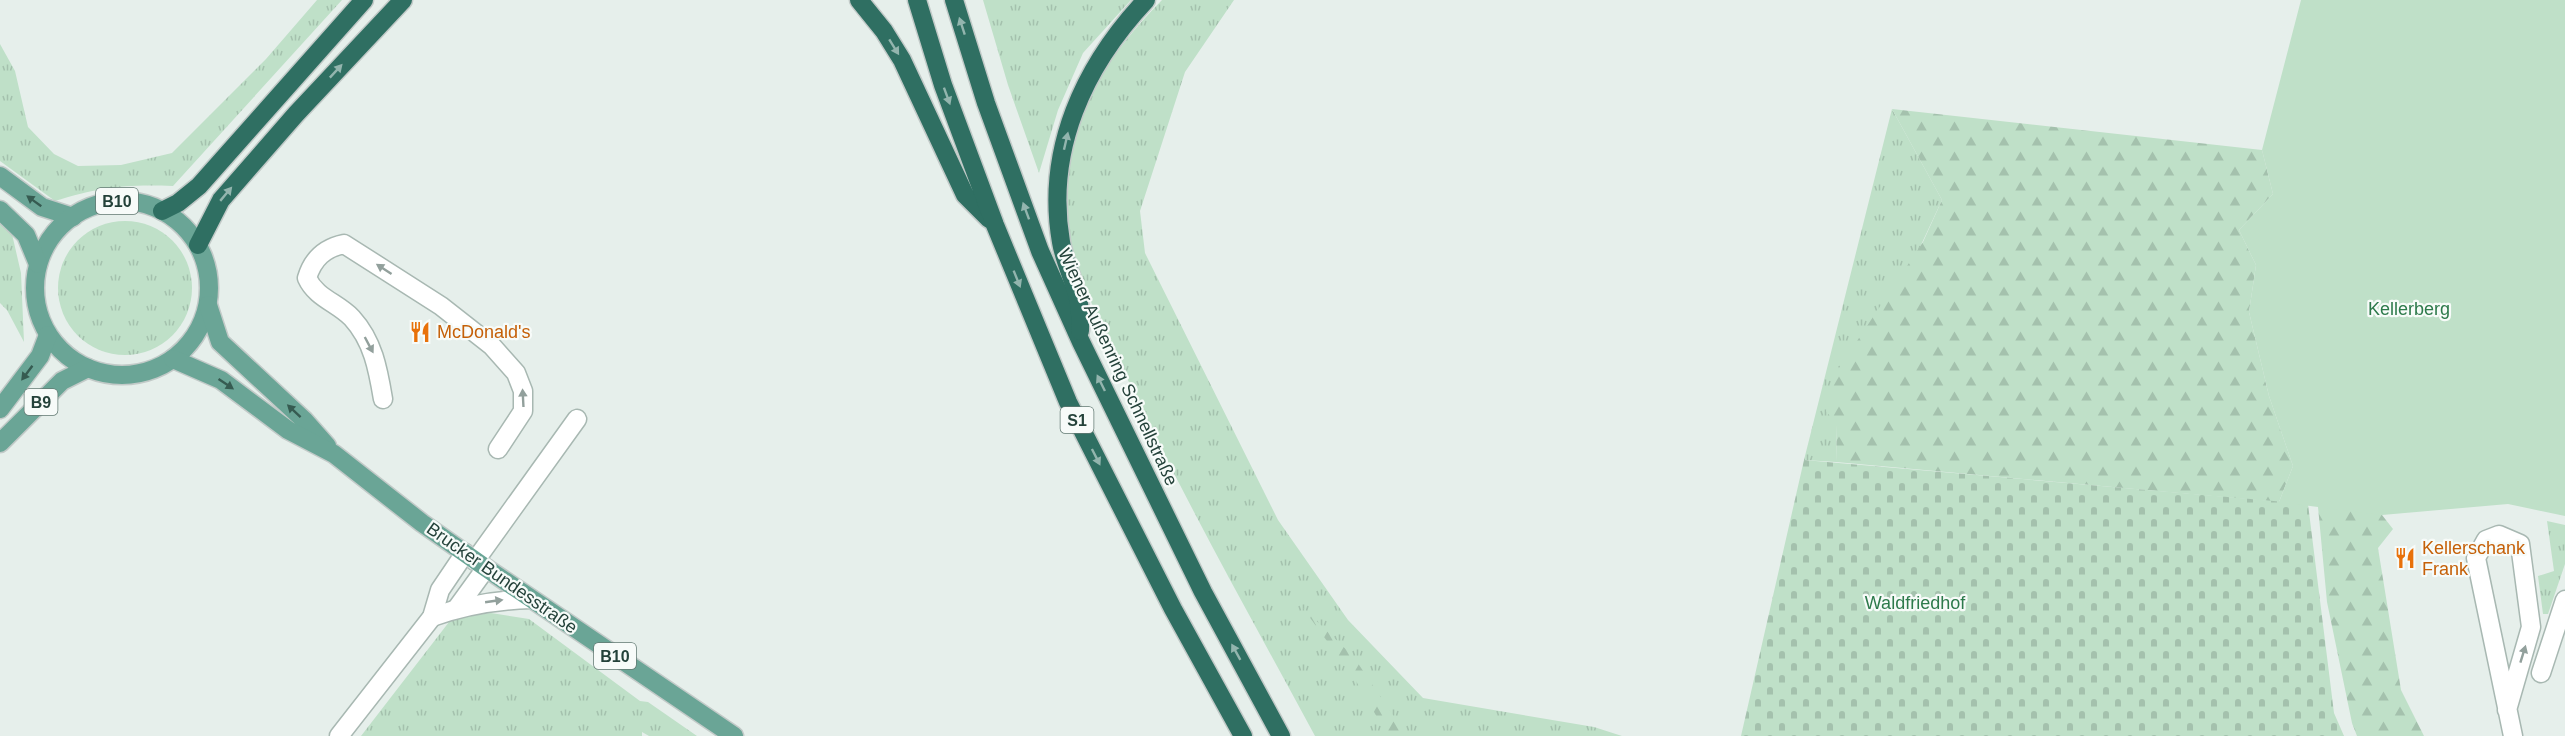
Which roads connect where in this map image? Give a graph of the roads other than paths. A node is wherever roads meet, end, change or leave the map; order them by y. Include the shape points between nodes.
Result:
1 (364, 0) edge
2 (403, 0) edge
3 (860, 0) edge
4 (917, 0) edge
5 (954, 0) edge
6 (1146, 0) edge
7 (0, 176) edge
8 (0, 210) edge
9 (162, 211) junction
10 (73, 216) junction
11 (995, 225) junction
12 (198, 245) junction
13 (38, 264) junction
14 (208, 304) junction
15 (48, 335) junction
16 (1081, 342) junction
17 (173, 359) junction
18 (88, 368) junction
19 (383, 399) dead end
20 (0, 409) edge
21 (577, 419) dead end
22 (0, 442) edge
23 (498, 449) dead end
24 (334, 454) junction
25 (475, 561) junction
26 (531, 599) junction
27 (2565, 600) edge
28 (456, 608) junction
29 (432, 617) junction
30 (2541, 673) dead end
31 (2507, 710) junction
32 (339, 736) edge
33 (734, 736) edge
34 (1243, 736) edge
35 (1281, 736) edge
36 (2513, 736) edge

1 - 9 highway via 199,186
12 -> 2 highway via 221,200
3 -> 11 highway via 902,60 965,195
4 -> 11 highway, S1 via 943,85
16 -> 5 highway, Wiener Außenring Schnellstraße / S1 via 1040,251 986,103
16 -> 6 highway via 1079,301 1061,243 1058,215 1062,156 1070,123 1093,69
10 -> 7 main road, B10 via 42,207
8 - 13 main road, B10 via 26,235
9 - 10 main road, B10 via 140,203 117,201
9 - 12 main road, B10 via 183,225
10 - 13 main road, B10 via 52,237
11 -> 34 highway, S1 via 1068,402 1173,609
12 - 14 main road, B10 via 210,284
13 - 15 main road, B10 via 38,312
14 - 17 main road, B10 via 195,335
24 -> 14 main road, Brucker Bundesstraße / B10 via 304,420 220,342
15 - 18 main road, B10 via 72,360
15 -> 20 main road, B9 via 40,356
35 -> 16 highway, Wiener Außenring Schnellstraße / S1 via 1203,592
17 - 18 main road, B10 via 132,375 109,375
17 -> 24 main road, Brucker Bundesstraße / B10 via 221,380 288,430
18 - 22 main road, B9 via 62,381
23 -> 19 street via 523,411 524,391 516,373 492,346 423,294 344,244 328,248 311,265 307,278 320,294 351,317 372,348
21 - 25 street
24 - 25 main road, Brucker Bundesstraße / B10
25 - 26 main road, Brucker Bundesstraße / B10
25 - 28 street
25 - 29 street via 440,590
28 -> 26 street via 497,600
26 - 33 main road, Brucker Bundesstraße / B10
27 - 30 street
28 - 29 street
29 - 32 street
31 -> 31 street via 2531,627 2520,544 2499,535 2486,540 2476,558
31 - 36 street

